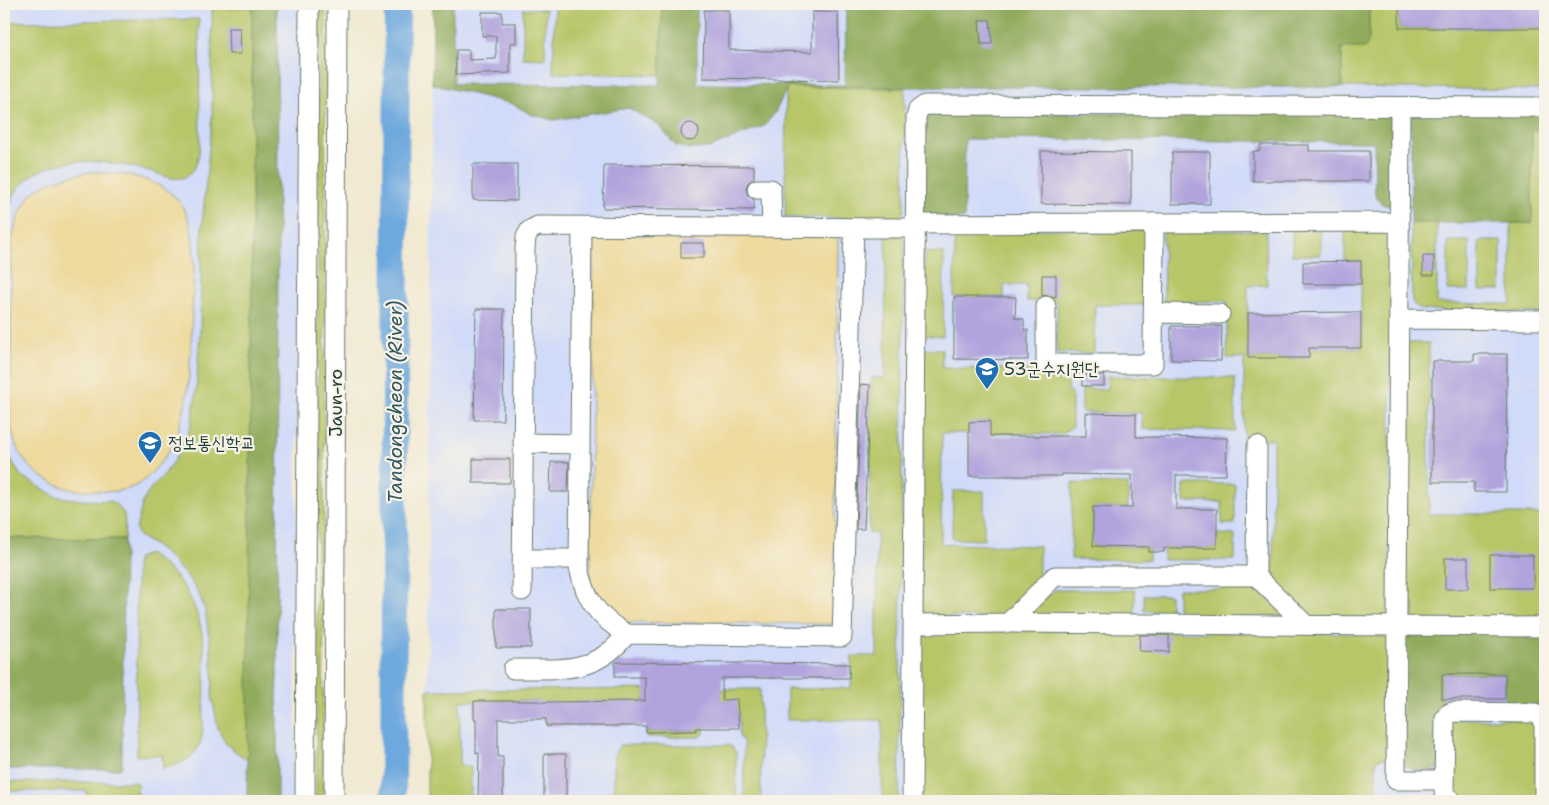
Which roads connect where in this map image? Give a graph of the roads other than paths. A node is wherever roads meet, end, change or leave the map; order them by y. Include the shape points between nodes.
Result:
1 (309, 4) edge
2 (337, 4) edge
3 (1400, 107) junction
4 (1545, 107) edge
5 (756, 189) dead end
6 (1399, 222) junction
7 (1154, 223) junction
8 (582, 226) junction
9 (916, 226) junction
10 (772, 227) junction
11 (854, 228) junction
12 (1046, 306) dead end
13 (1153, 313) junction
14 (1220, 314) dead end
15 (1399, 319) junction
16 (1545, 320) edge
17 (523, 443) junction
18 (580, 444) junction
19 (1257, 446) dead end
20 (523, 559) junction
21 (579, 559) junction
22 (1256, 576) junction
23 (522, 591) dead end
24 (1008, 623) junction
25 (913, 624) junction
26 (1396, 625) junction
27 (1306, 626) junction
28 (1545, 626) edge
29 (627, 634) junction
30 (512, 669) dead end
31 (1444, 780) junction
32 (306, 801) edge
33 (334, 801) edge
34 (912, 801) edge
35 (1452, 801) edge
36 (1544, 801) edge

1 - 32 street, Jaun-ro
2 - 33 street, Jaun-ro
3 - 4 street
3 - 6 street
3 - 9 street via 925,105 918,110 916,118
5 - 10 street via 771,189
6 - 7 street
6 - 15 street
7 - 9 street
7 - 13 street
8 - 10 street
8 - 17 street via 538,226 530,230 526,238
8 - 18 street
9 - 11 street
9 - 25 street
10 - 11 street
11 - 29 street via 842,637
12 - 13 street via 1046,364 1153,364
13 - 14 street
15 - 16 street
15 - 26 street
17 - 18 street
17 - 20 street
18 - 21 street
19 - 22 street
20 - 21 street
20 - 23 street
21 - 29 street via 581,579 591,603 611,626
22 - 24 street via 1055,576
22 - 27 street
24 - 25 street
24 - 27 street
25 - 34 street
26 - 27 street
26 - 28 street
26 - 31 street via 1396,780
29 - 30 street via 610,652 586,665
31 - 35 street via 1444,792
31 - 36 street via 1445,718 1448,714 1535,713 1544,722

